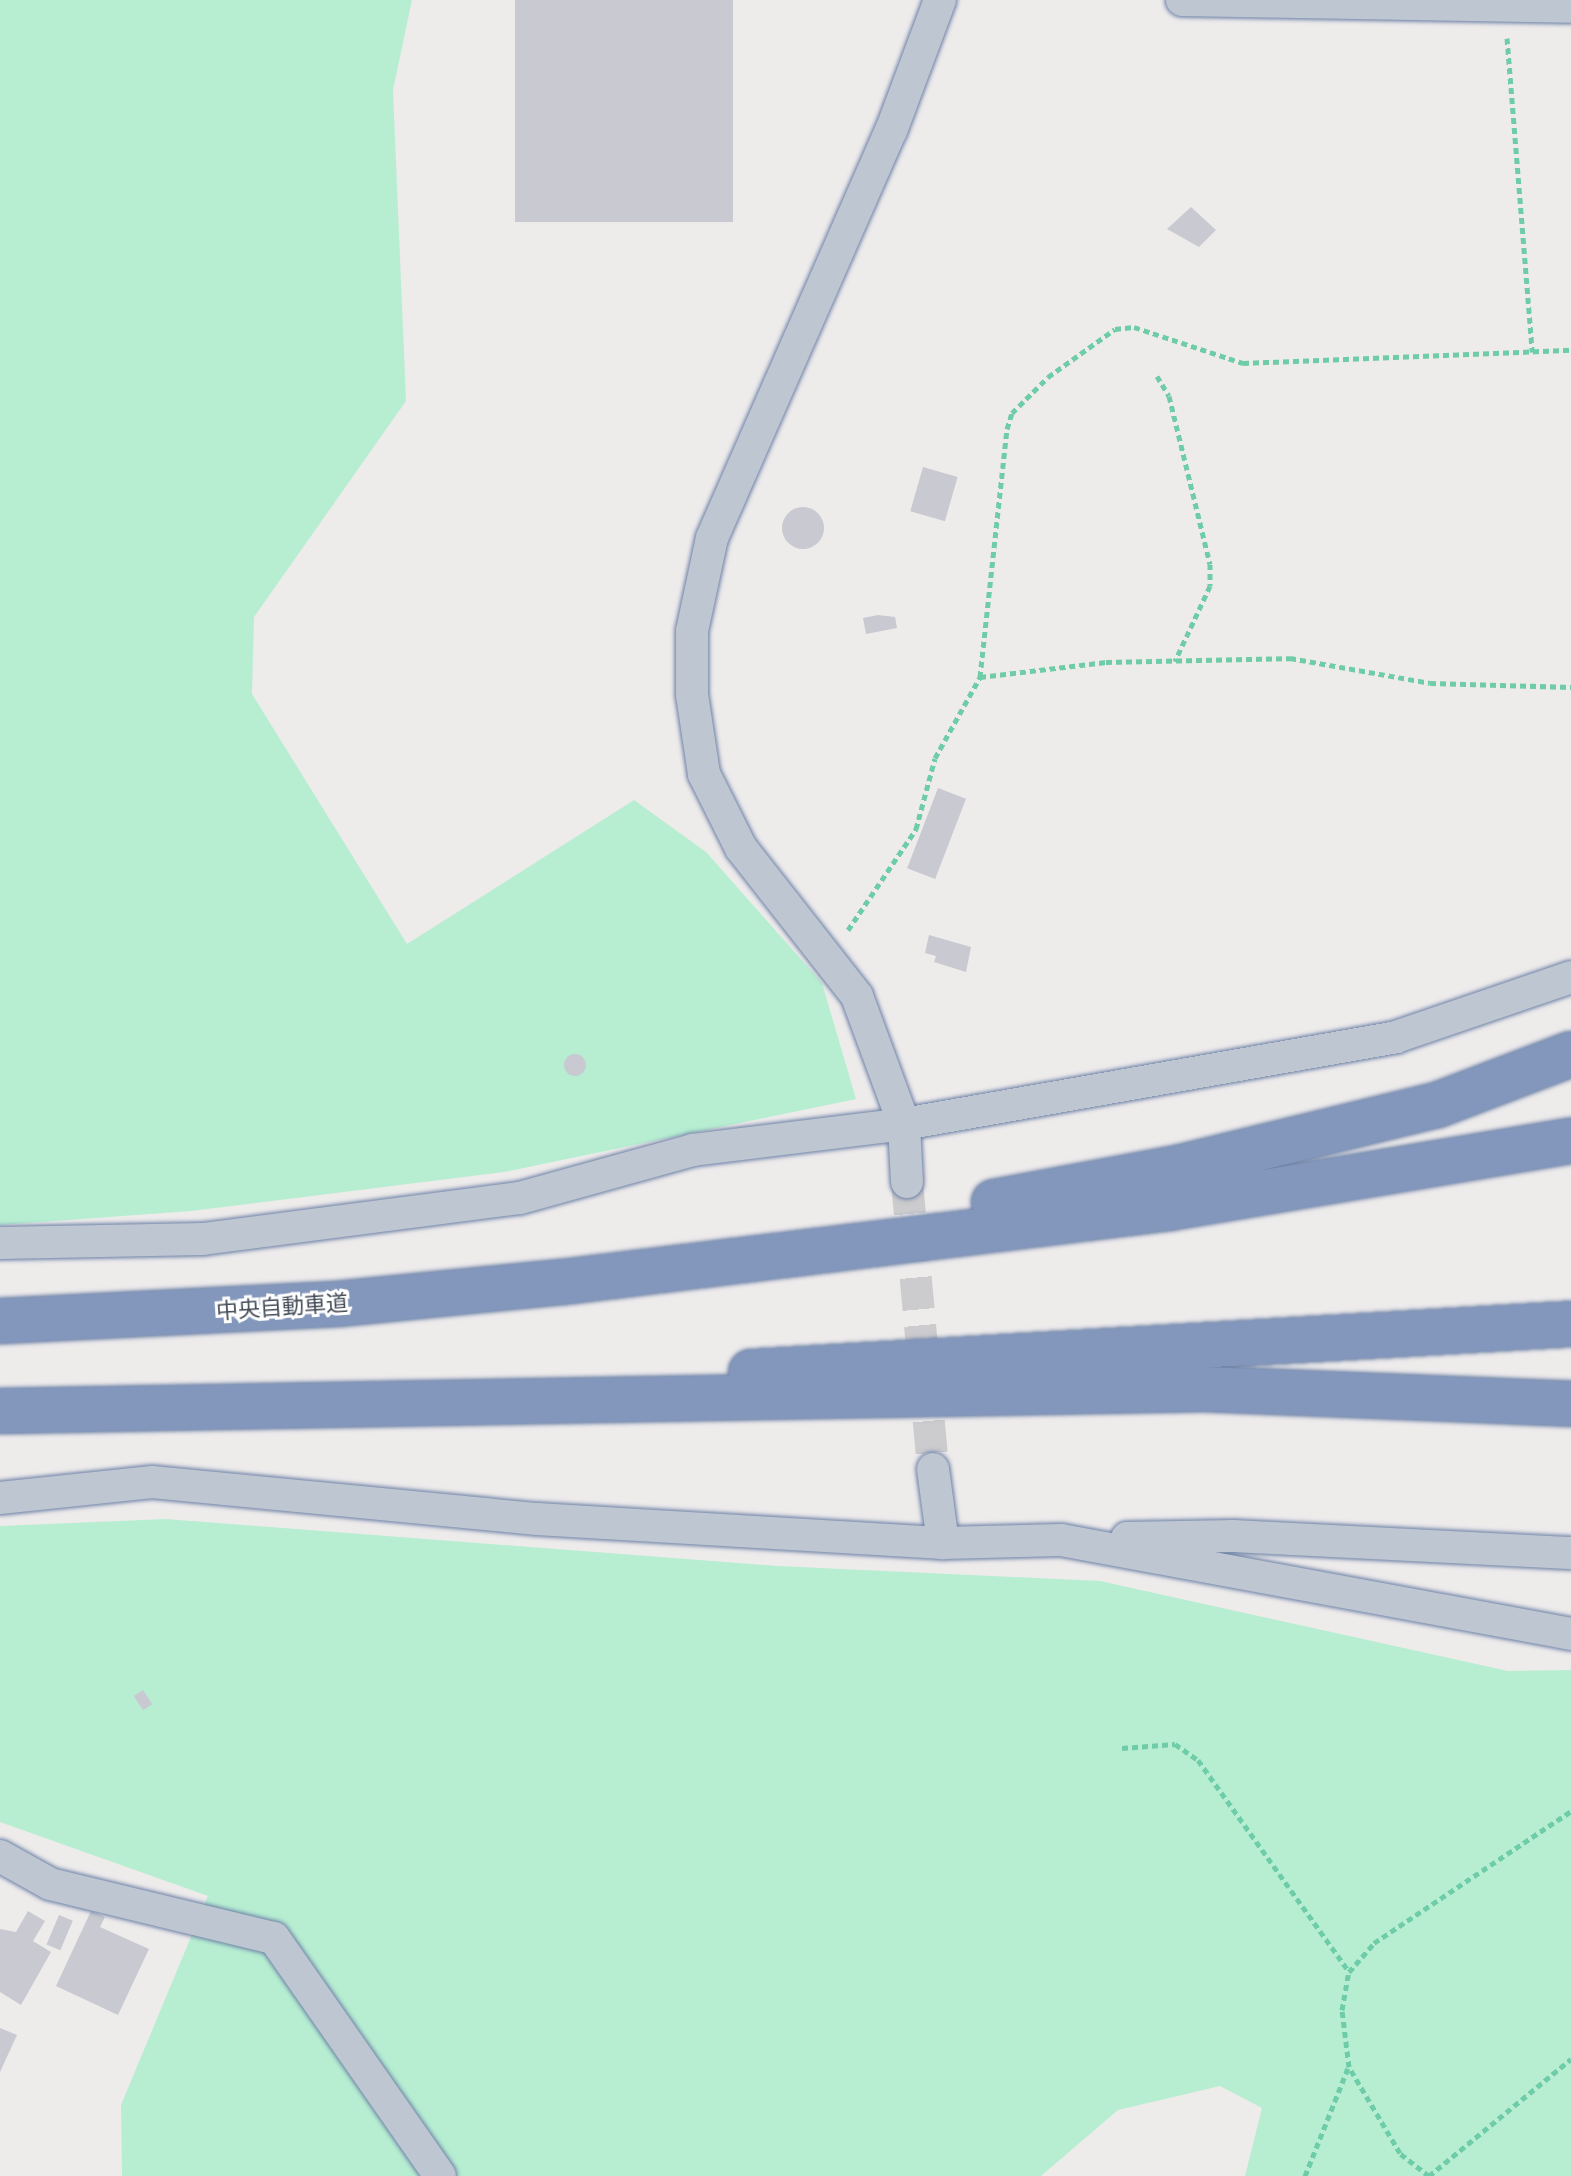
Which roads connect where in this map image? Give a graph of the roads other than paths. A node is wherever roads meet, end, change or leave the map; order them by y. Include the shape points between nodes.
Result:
1 (940, 0) edge
2 (1182, 0) edge
3 (1571, 7) edge
4 (1571, 977) edge
5 (1571, 1054) edge
6 (904, 1124) junction
7 (1571, 1141) edge
8 (907, 1182) tunnel mouth
9 (0, 1243) edge
10 (563, 1282) junction
11 (0, 1321) edge
12 (1571, 1324) edge
13 (470, 1402) junction
14 (1571, 1404) edge
15 (0, 1411) edge
16 (933, 1469) tunnel mouth
17 (0, 1498) edge
18 (1061, 1540) junction
19 (943, 1543) junction
20 (1571, 1553) edge
21 (1571, 1634) edge
22 (0, 1856) edge
23 (440, 2176) edge

1 - 6 street via 891,131 712,538 692,631 692,695 704,774 741,848 857,996
2 - 3 street
4 - 6 street via 1396,1037
5 - 10 highway via 1437,1105 1178,1168
6 - 8 street
6 - 9 street via 693,1150 475,1204 203,1239
7 - 10 highway via 1169,1208
10 - 11 highway, 中央自動車道 via 337,1304
12 - 13 highway via 834,1363
13 - 14 highway via 1204,1389
13 - 15 highway
16 - 19 street
17 - 19 street via 152,1482 537,1519
18 - 19 street
18 - 20 street via 1233,1536
18 - 21 street
22 - 23 street via 50,1884 274,1938

